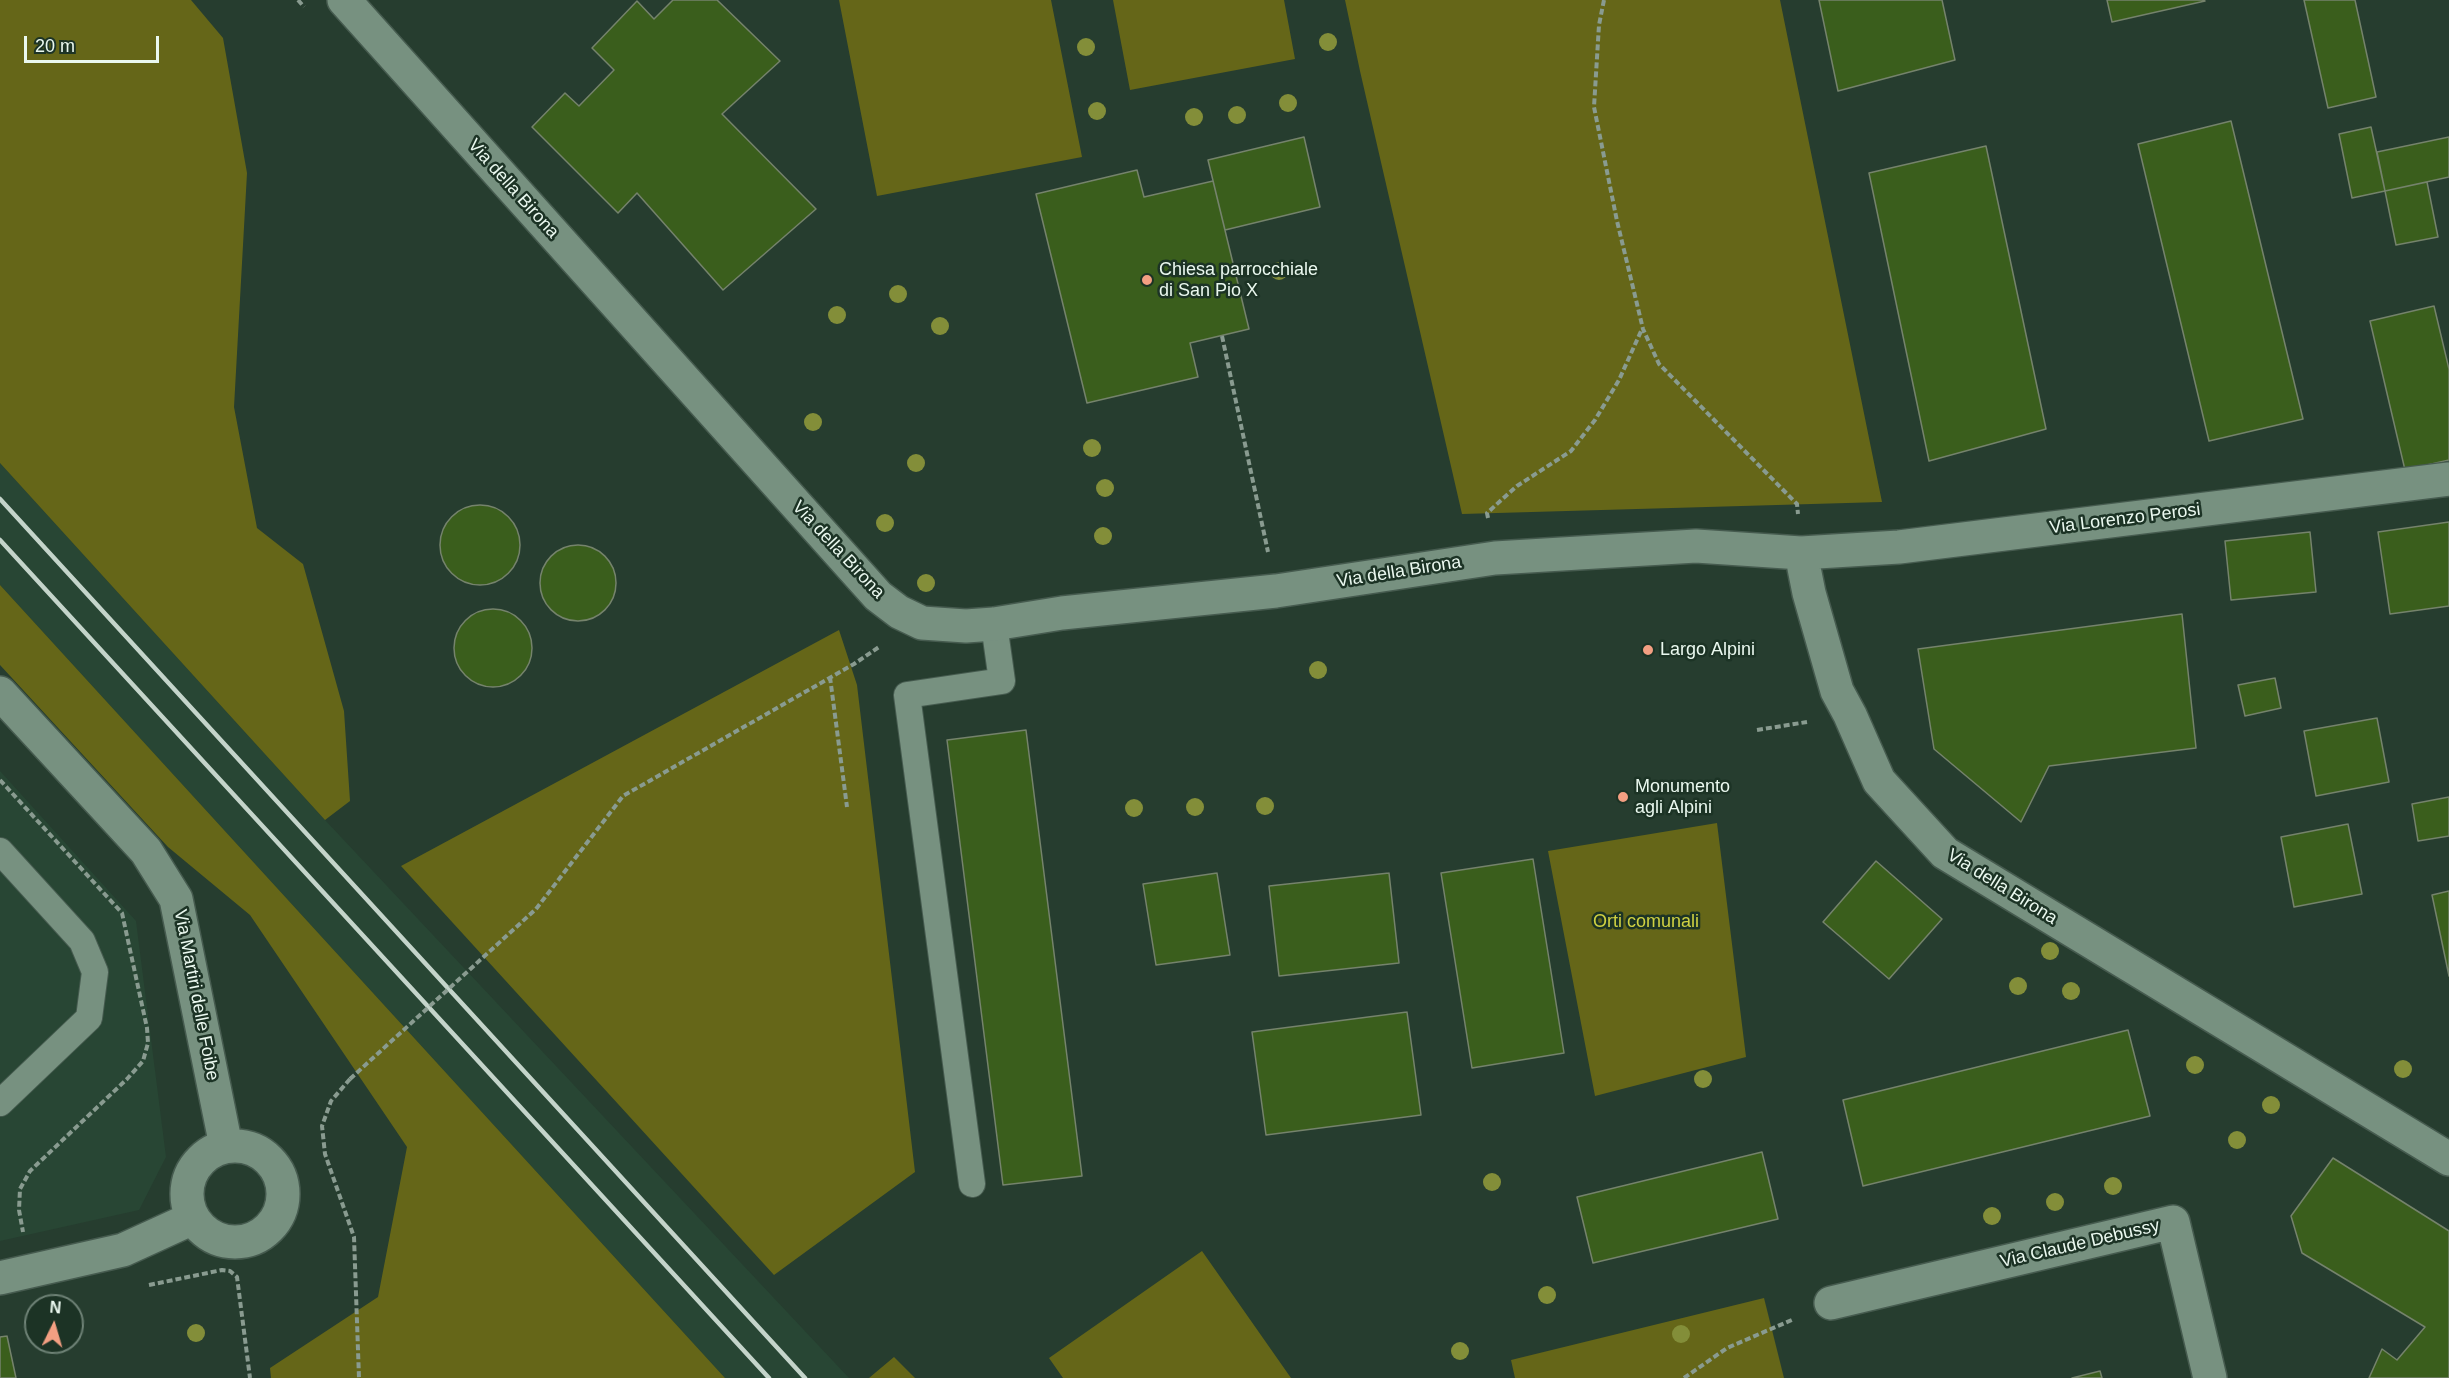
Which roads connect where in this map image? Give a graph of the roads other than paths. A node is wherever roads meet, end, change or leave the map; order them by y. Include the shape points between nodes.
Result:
1 (344, 0) edge
2 (2449, 478) edge
3 (1801, 553) junction
4 (994, 624) junction
5 (0, 693) edge
6 (0, 851) edge
7 (0, 1103) edge
8 (226, 1146) junction
9 (2449, 1159) edge
10 (972, 1184) dead end
11 (193, 1218) junction
12 (0, 1278) edge
13 (1831, 1303) road end
14 (2210, 1378) edge

1 - 4 street, Via della Birona via 878,596 898,612 922,623
2 - 3 street, Via Lorenzo Perosi via 1899,547
3 - 4 street, Via della Birona via 1696,546 1495,558 1276,591 1062,613
3 - 9 street, Via della Birona via 1837,691 1879,781 1945,853
4 - 10 lane via 1002,681 907,695
5 - 8 street, Via Martiri delle Foibe via 146,851 176,899
6 - 7 lane via 82,940 95,972 89,1018
8 - 11 street via 205,1155 194,1166 186,1196
8 - 11 street via 249,1147 274,1165 284,1194 281,1211 260,1236 244,1241 227,1242 212,1237
11 - 12 street via 123,1250
13 - 14 street, Via Claude Debussy via 2172,1222

